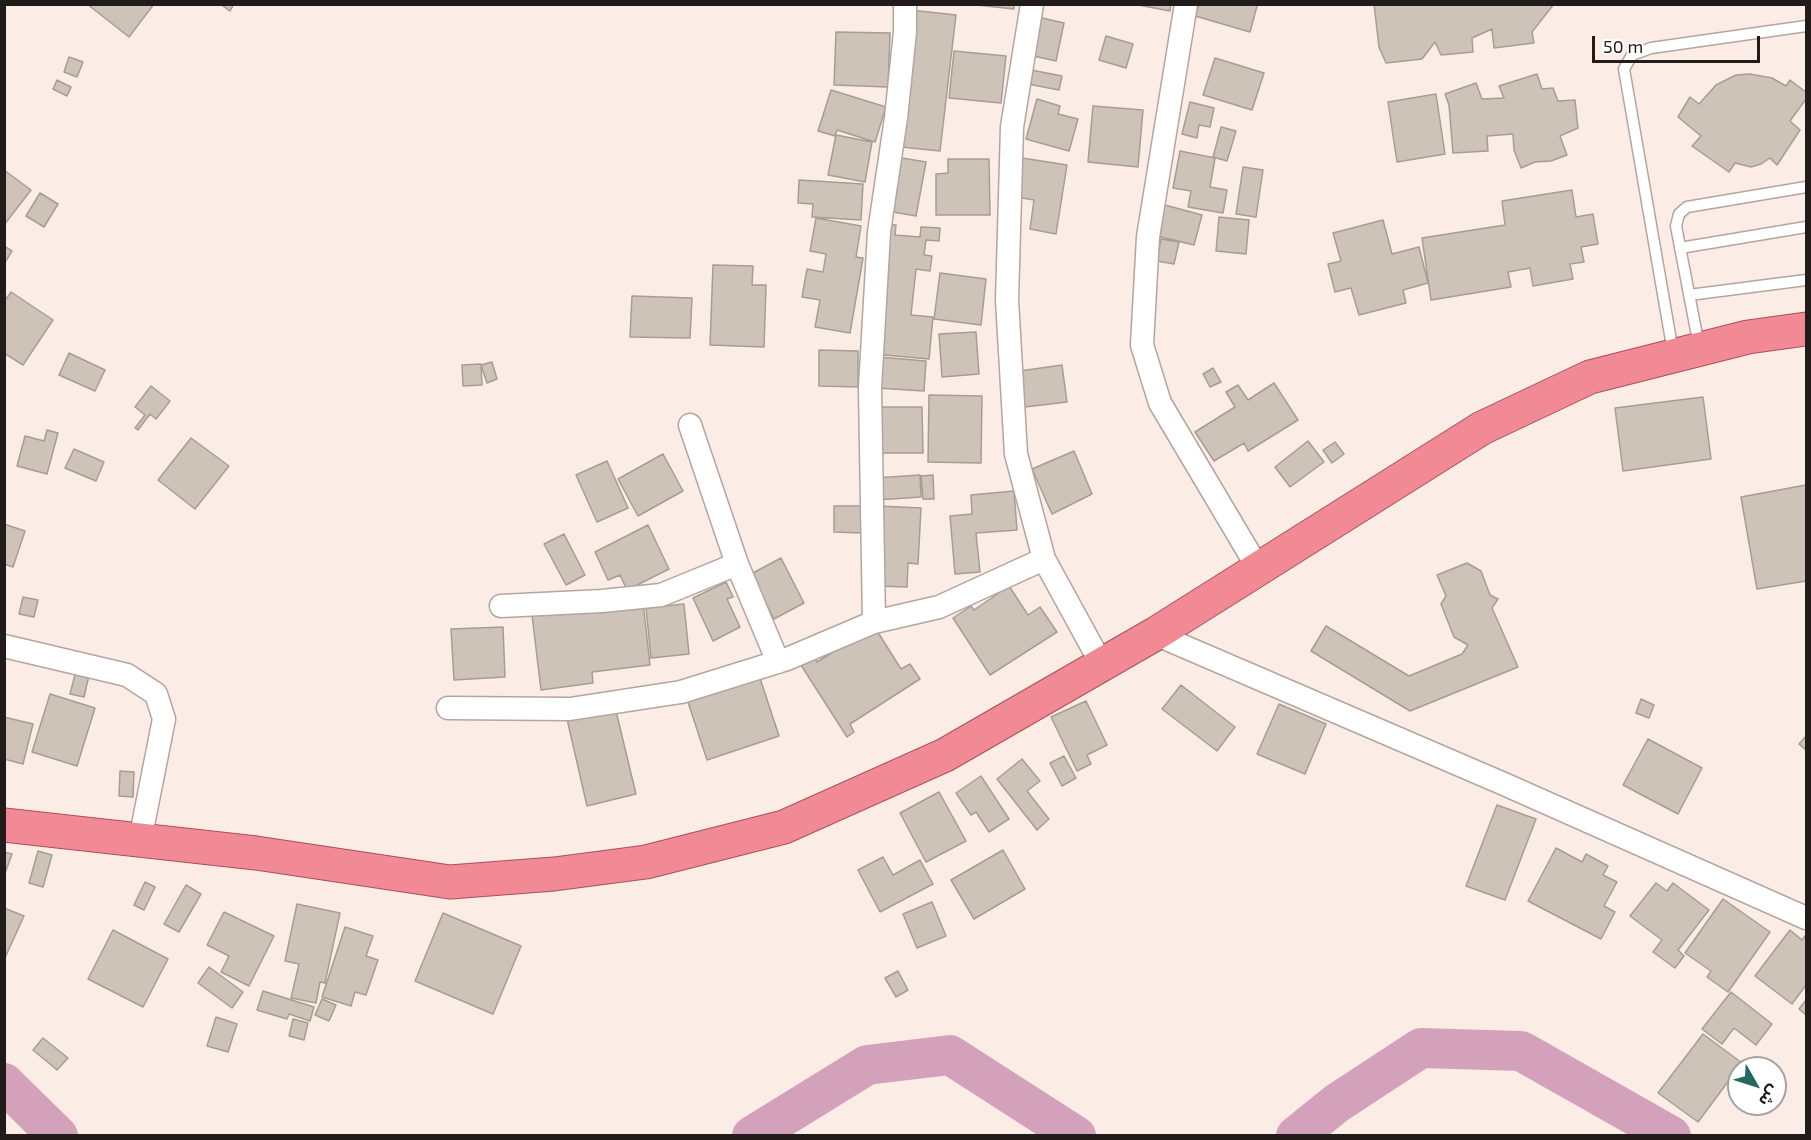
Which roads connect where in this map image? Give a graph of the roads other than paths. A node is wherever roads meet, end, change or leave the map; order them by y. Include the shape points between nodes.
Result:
1 (905, 4) edge
2 (1032, 4) edge
3 (1186, 4) edge
4 (1806, 26) edge
5 (1806, 187) edge
6 (1806, 227) edge
7 (1680, 248) junction
8 (1806, 280) edge
9 (1689, 295) junction
10 (1806, 330) edge
11 (1686, 352) junction
12 (690, 425) dead end
13 (1044, 559) junction
14 (737, 564) junction
15 (1258, 568) junction
16 (501, 606) dead end
17 (874, 622) junction
18 (1155, 634) junction
19 (4, 646) edge
20 (778, 662) junction
21 (1102, 665) junction
22 (448, 708) dead end
23 (4, 825) edge
24 (140, 840) junction
25 (1806, 918) edge

1 - 17 street via 896,118 879,232 870,387
2 - 13 street via 1012,127 1007,300 1016,454
3 - 15 street via 1148,237 1142,345 1160,403
4 - 11 lane via 1651,48 1632,55 1624,69
5 - 7 lane via 1687,207 1679,214 1676,226
6 - 7 lane
7 - 9 lane
8 - 9 lane
9 - 11 lane
10 - 11 highway via 1748,337
11 - 15 highway via 1590,377 1482,428
12 - 14 street
13 - 17 street via 939,607
13 - 21 street
14 - 16 street via 661,595
14 - 20 street
15 - 18 highway
17 - 20 street
18 - 21 highway
18 - 25 street
19 - 24 street via 127,675 156,694 164,719
20 - 22 street via 681,692 570,709
21 - 24 highway via 945,755 784,826 646,862 450,882
23 - 24 highway

